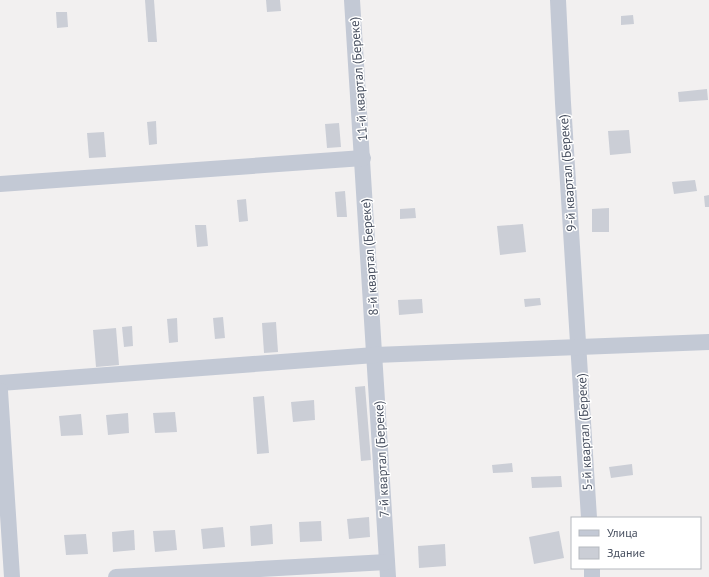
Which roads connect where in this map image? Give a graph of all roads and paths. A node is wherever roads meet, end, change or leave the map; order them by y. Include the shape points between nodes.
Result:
1 (352, 0) edge
2 (558, 0) edge
3 (363, 158) junction
4 (0, 184) edge
5 (709, 342) edge
6 (579, 347) junction
7 (375, 355) junction
8 (0, 383) edge
9 (0, 391) edge
10 (589, 517) edge
11 (388, 570) edge
12 (12, 577) edge
13 (116, 577) edge

1 - 3 street, 11-й квартал (Береке)
2 - 6 street, 9-й квартал (Береке)
3 - 4 street
3 - 7 street, 8-й квартал (Береке)
5 - 6 street
6 - 7 street
6 - 10 street, 5-й квартал (Береке)
7 - 8 street
7 - 11 street, 7-й квартал (Береке)
9 - 12 street
11 - 13 street

